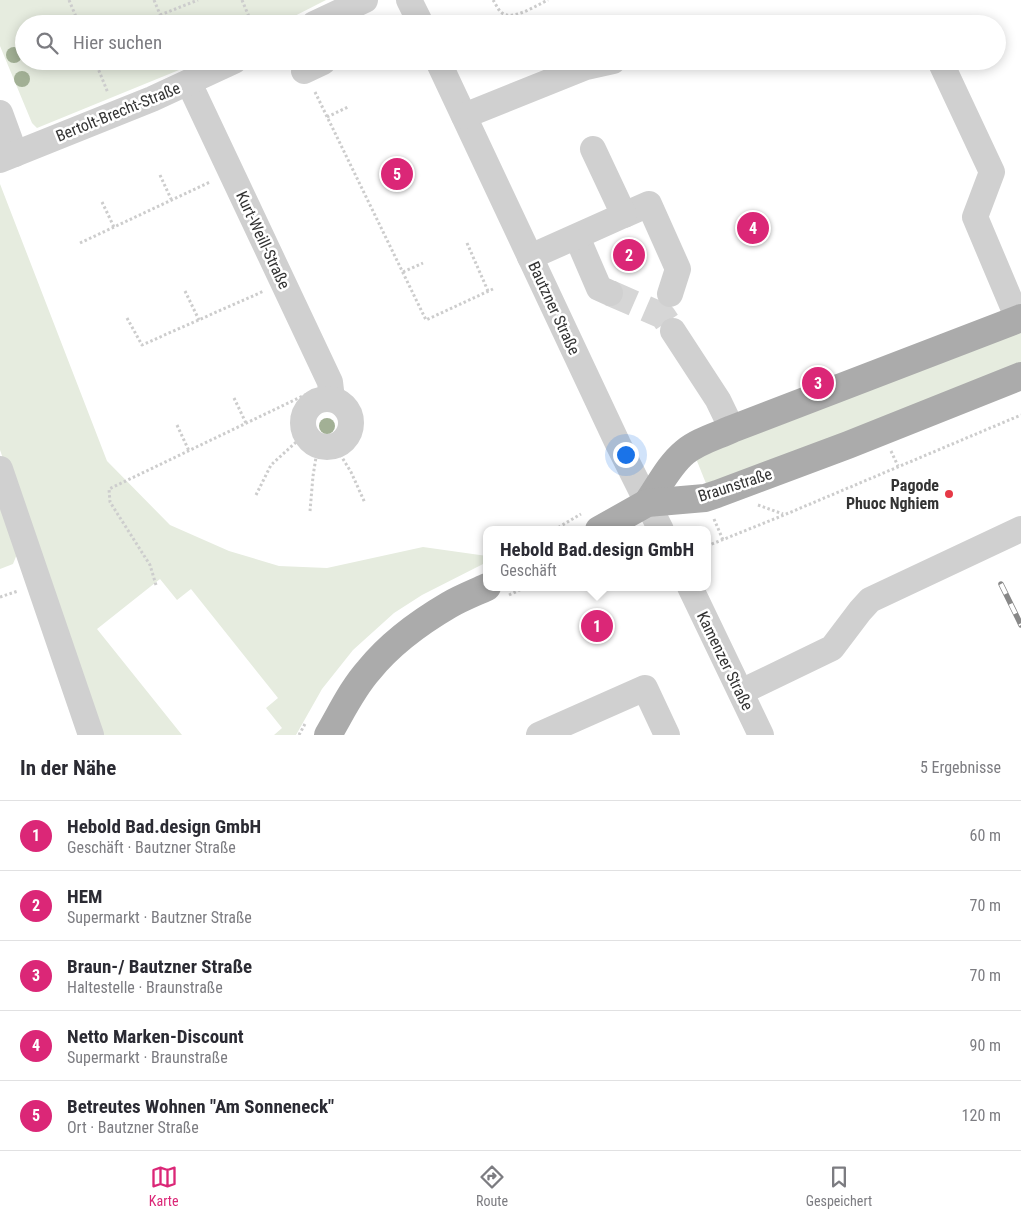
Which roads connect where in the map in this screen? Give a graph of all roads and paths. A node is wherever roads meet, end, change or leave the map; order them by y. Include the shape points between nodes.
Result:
1 (69, 0) edge
2 (154, 0) edge
3 (198, 0) edge
4 (242, 0) edge
5 (365, 0) edge
6 (409, 0) edge
7 (493, 0) edge
8 (548, 0) edge
9 (75, 15) edge
10 (160, 15) joint
11 (248, 15) edge
12 (333, 15) edge
13 (416, 15) edge
14 (506, 15) edge
15 (512, 15) edge
16 (99, 70) edge
17 (216, 70) edge
18 (314, 70) edge
19 (442, 70) edge
20 (579, 70) edge
21 (944, 70) edge
22 (189, 83) junction
23 (348, 107) dead end
24 (0, 113) edge
25 (117, 113) junction
26 (464, 116) junction
27 (327, 117) junction
28 (593, 149) dead end
29 (8, 157) edge
30 (231, 172) junction
31 (160, 175) dead end
32 (171, 200) junction
33 (102, 202) dead end
34 (624, 215) junction
35 (114, 227) junction
36 (577, 236) junction
37 (467, 243) dead end
38 (80, 244) dead end
39 (530, 257) junction
40 (423, 263) dead end
41 (403, 272) junction
42 (283, 283) junction
43 (492, 289) dead end
44 (488, 291) junction
45 (185, 292) dead end
46 (610, 293) tunnel mouth
47 (670, 294) dead end
48 (127, 318) dead end
49 (1020, 319) edge
50 (198, 320) junction
51 (673, 331) tunnel mouth
52 (1021, 376) edge
53 (331, 391) junction
54 (234, 398) dead end
55 (1021, 415) edge
56 (246, 423) junction
57 (177, 425) dead end
58 (732, 429) junction
59 (320, 441) junction
60 (189, 451) junction
61 (0, 469) edge
62 (256, 495) dead end
63 (365, 503) dead end
64 (647, 503) junction
65 (310, 511) dead end
66 (714, 517) dead end
67 (591, 521) edge
68 (570, 526) edge
69 (659, 526) edge
70 (1021, 529) edge
71 (723, 540) junction
72 (711, 544) edge
73 (156, 584) dead end
74 (498, 591) edge
75 (692, 591) edge
76 (741, 692) junction
77 (91, 735) edge
78 (328, 735) edge
79 (539, 735) edge
80 (667, 735) edge
81 (761, 735) edge

1 - 9 path
2 - 10 path
3 - 10 path
4 - 11 path
5 - 12 street
6 - 13 street
7 - 14 path
8 - 15 path
16 - 25 path
17 - 22 street, Bertolt-Brecht-Straße
18 - 27 path
19 - 26 street, Bautzner Straße
20 - 26 street
21 - 49 street via 992,172 975,217
22 - 25 street, Bertolt-Brecht-Straße
22 - 30 street, Kurt-Weill-Straße
23 - 27 path
24 - 29 street
25 - 29 street, Bertolt-Brecht-Straße
26 - 39 street, Bautzner Straße
27 - 41 path
28 - 34 street
30 - 32 path
30 - 42 street, Kurt-Weill-Straße
31 - 32 path
32 - 35 path
33 - 35 path
34 - 36 street
34 - 47 street via 649,204 678,269
35 - 38 path
36 - 39 street
36 - 46 street via 599,288
37 - 44 path
39 - 64 street, Bautzner Straße
40 - 41 path
41 - 44 path via 426,320
42 - 50 path
42 - 53 street, Kurt-Weill-Straße
43 - 44 path
45 - 50 path
48 - 50 path via 142,345
49 - 58 main road
51 - 58 street via 718,400
52 - 64 main road, Braunstraße via 717,494
53 - 56 path
53 - 59 street via 306,411 304,418 304,426
53 - 59 street, Kurt-Weill-Straße via 350,414 350,429 342,442
54 - 56 path
55 - 71 path
56 - 60 path
57 - 60 path
58 - 64 main road via 686,451
59 - 62 path via 271,465
59 - 63 path via 351,472
59 - 65 path
60 - 73 path via 109,489 110,502 150,565
61 - 77 street
64 - 67 main road
64 - 69 street
66 - 71 path
67 - 68 path
70 - 76 street via 870,600 832,648
71 - 72 path
74 - 78 main road via 450,604 396,643 368,670
75 - 76 street, Kamenzer Straße
76 - 81 street, Kamenzer Straße
79 - 80 street via 645,688

